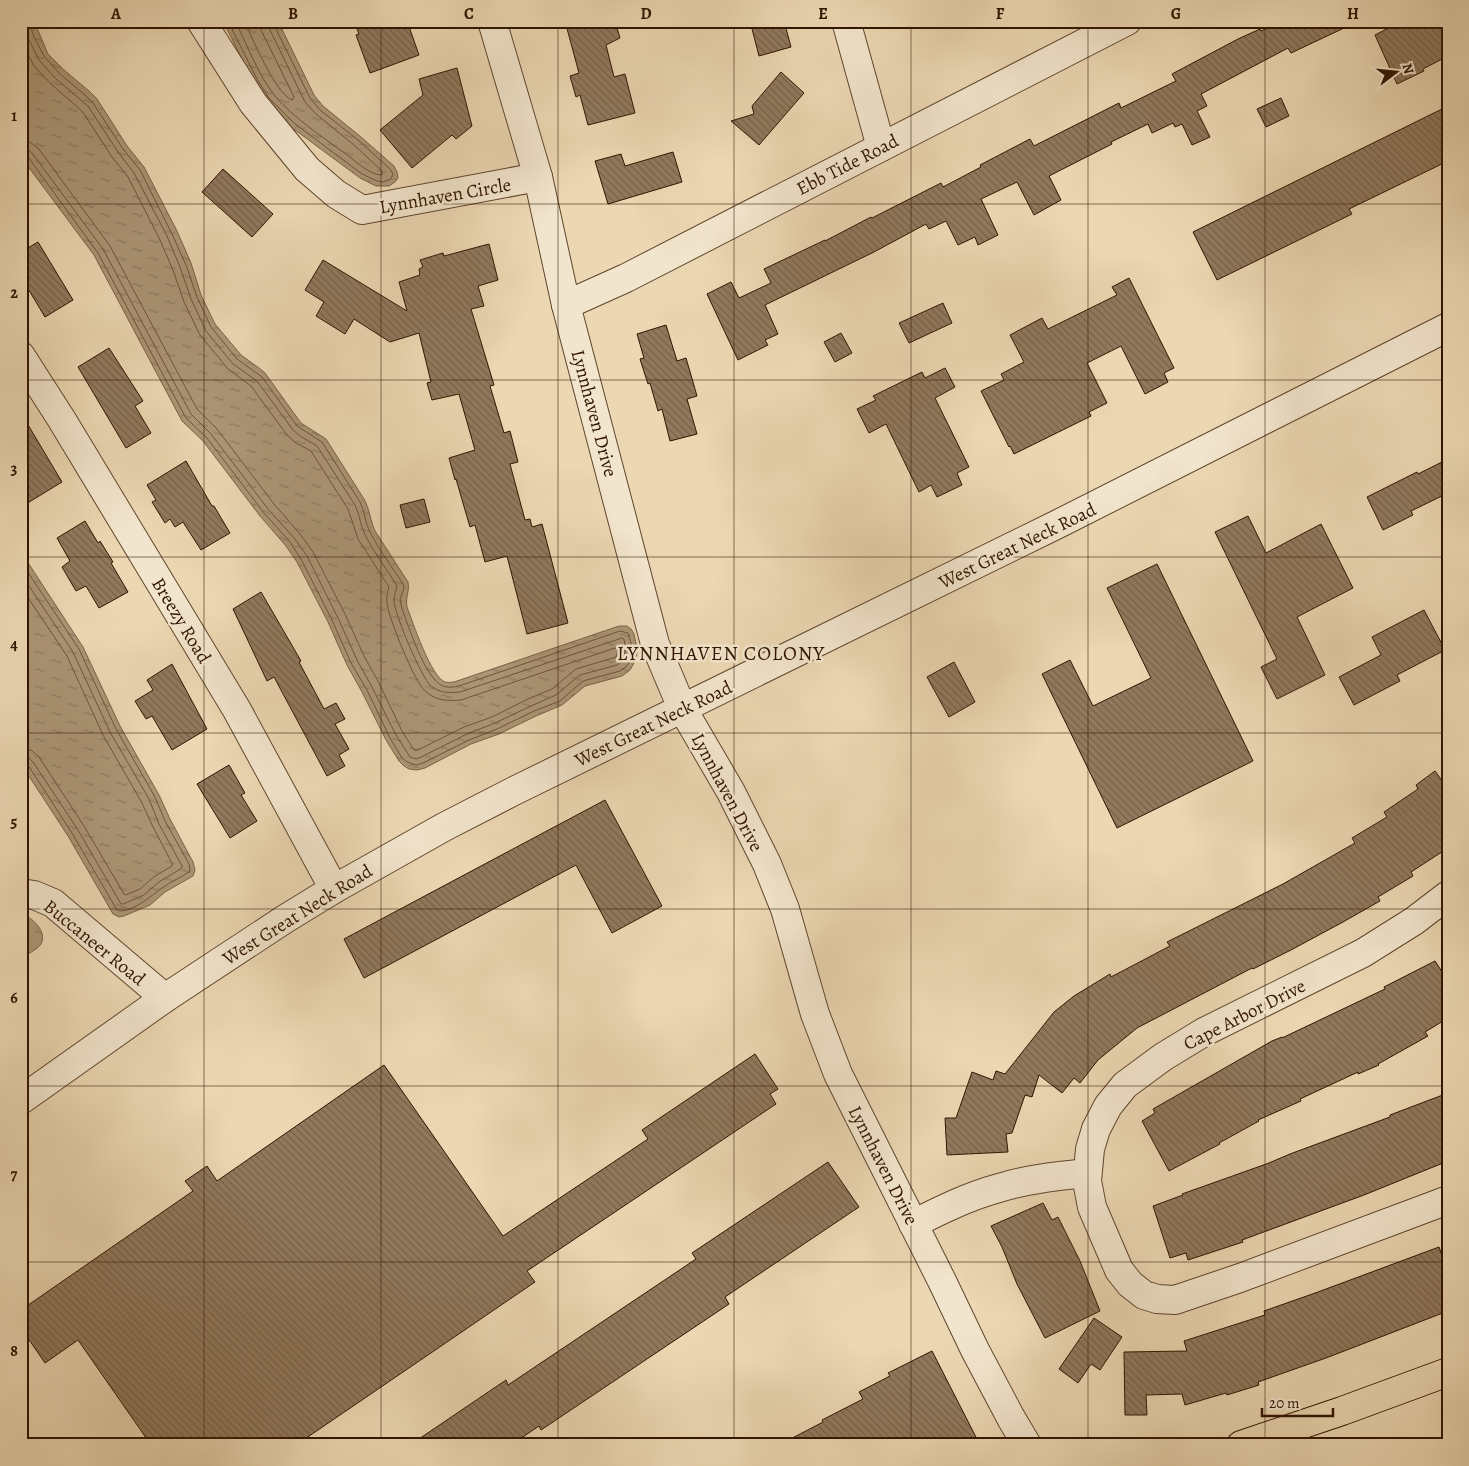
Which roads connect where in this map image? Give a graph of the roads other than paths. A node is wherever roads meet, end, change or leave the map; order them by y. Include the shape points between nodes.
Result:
1 (201, 21) edge
2 (492, 21) edge
3 (846, 21) edge
4 (1127, 21) edge
5 (881, 147) junction
6 (538, 178) junction
7 (566, 305) junction
8 (1448, 327) edge
9 (21, 356) edge
10 (682, 708) junction
11 (334, 888) junction
12 (21, 893) edge
13 (1448, 895) edge
14 (164, 998) junction
15 (21, 1100) edge
16 (1088, 1173) junction
17 (1448, 1200) edge
18 (913, 1224) junction
19 (1448, 1372) edge
20 (1027, 1445) edge
21 (1241, 1445) edge

1 - 6 street, Lynnhaven Circle via 253,103 307,169 336,194 362,210
2 - 6 street, Lynnhaven Drive
3 - 5 street
4 - 5 street, Ebb Tide Road
5 - 7 street, Ebb Tide Road via 626,278
6 - 7 street, Lynnhaven Drive
7 - 10 street, Lynnhaven Drive via 655,644
8 - 10 street, West Great Neck Road via 886,610
9 - 11 street, Breezy Road via 236,710
10 - 11 street, West Great Neck Road via 462,818
10 - 18 street, Lynnhaven Drive via 731,792 767,864 785,909 815,1014 838,1074
11 - 14 street, West Great Neck Road
12 - 14 street, Buccaneer Road via 52,904
13 - 16 street, Cape Arbor Drive via 1364,953 1204,1032 1125,1086 1108,1106 1096,1129
14 - 15 street, West Great Neck Road
16 - 17 street, Cape Arbor Drive via 1092,1207 1119,1270 1144,1295 1157,1299 1174,1300 1240,1278
16 - 18 street via 1046,1177 999,1188 954,1204
18 - 20 street, Lynnhaven Drive
19 - 21 main road

